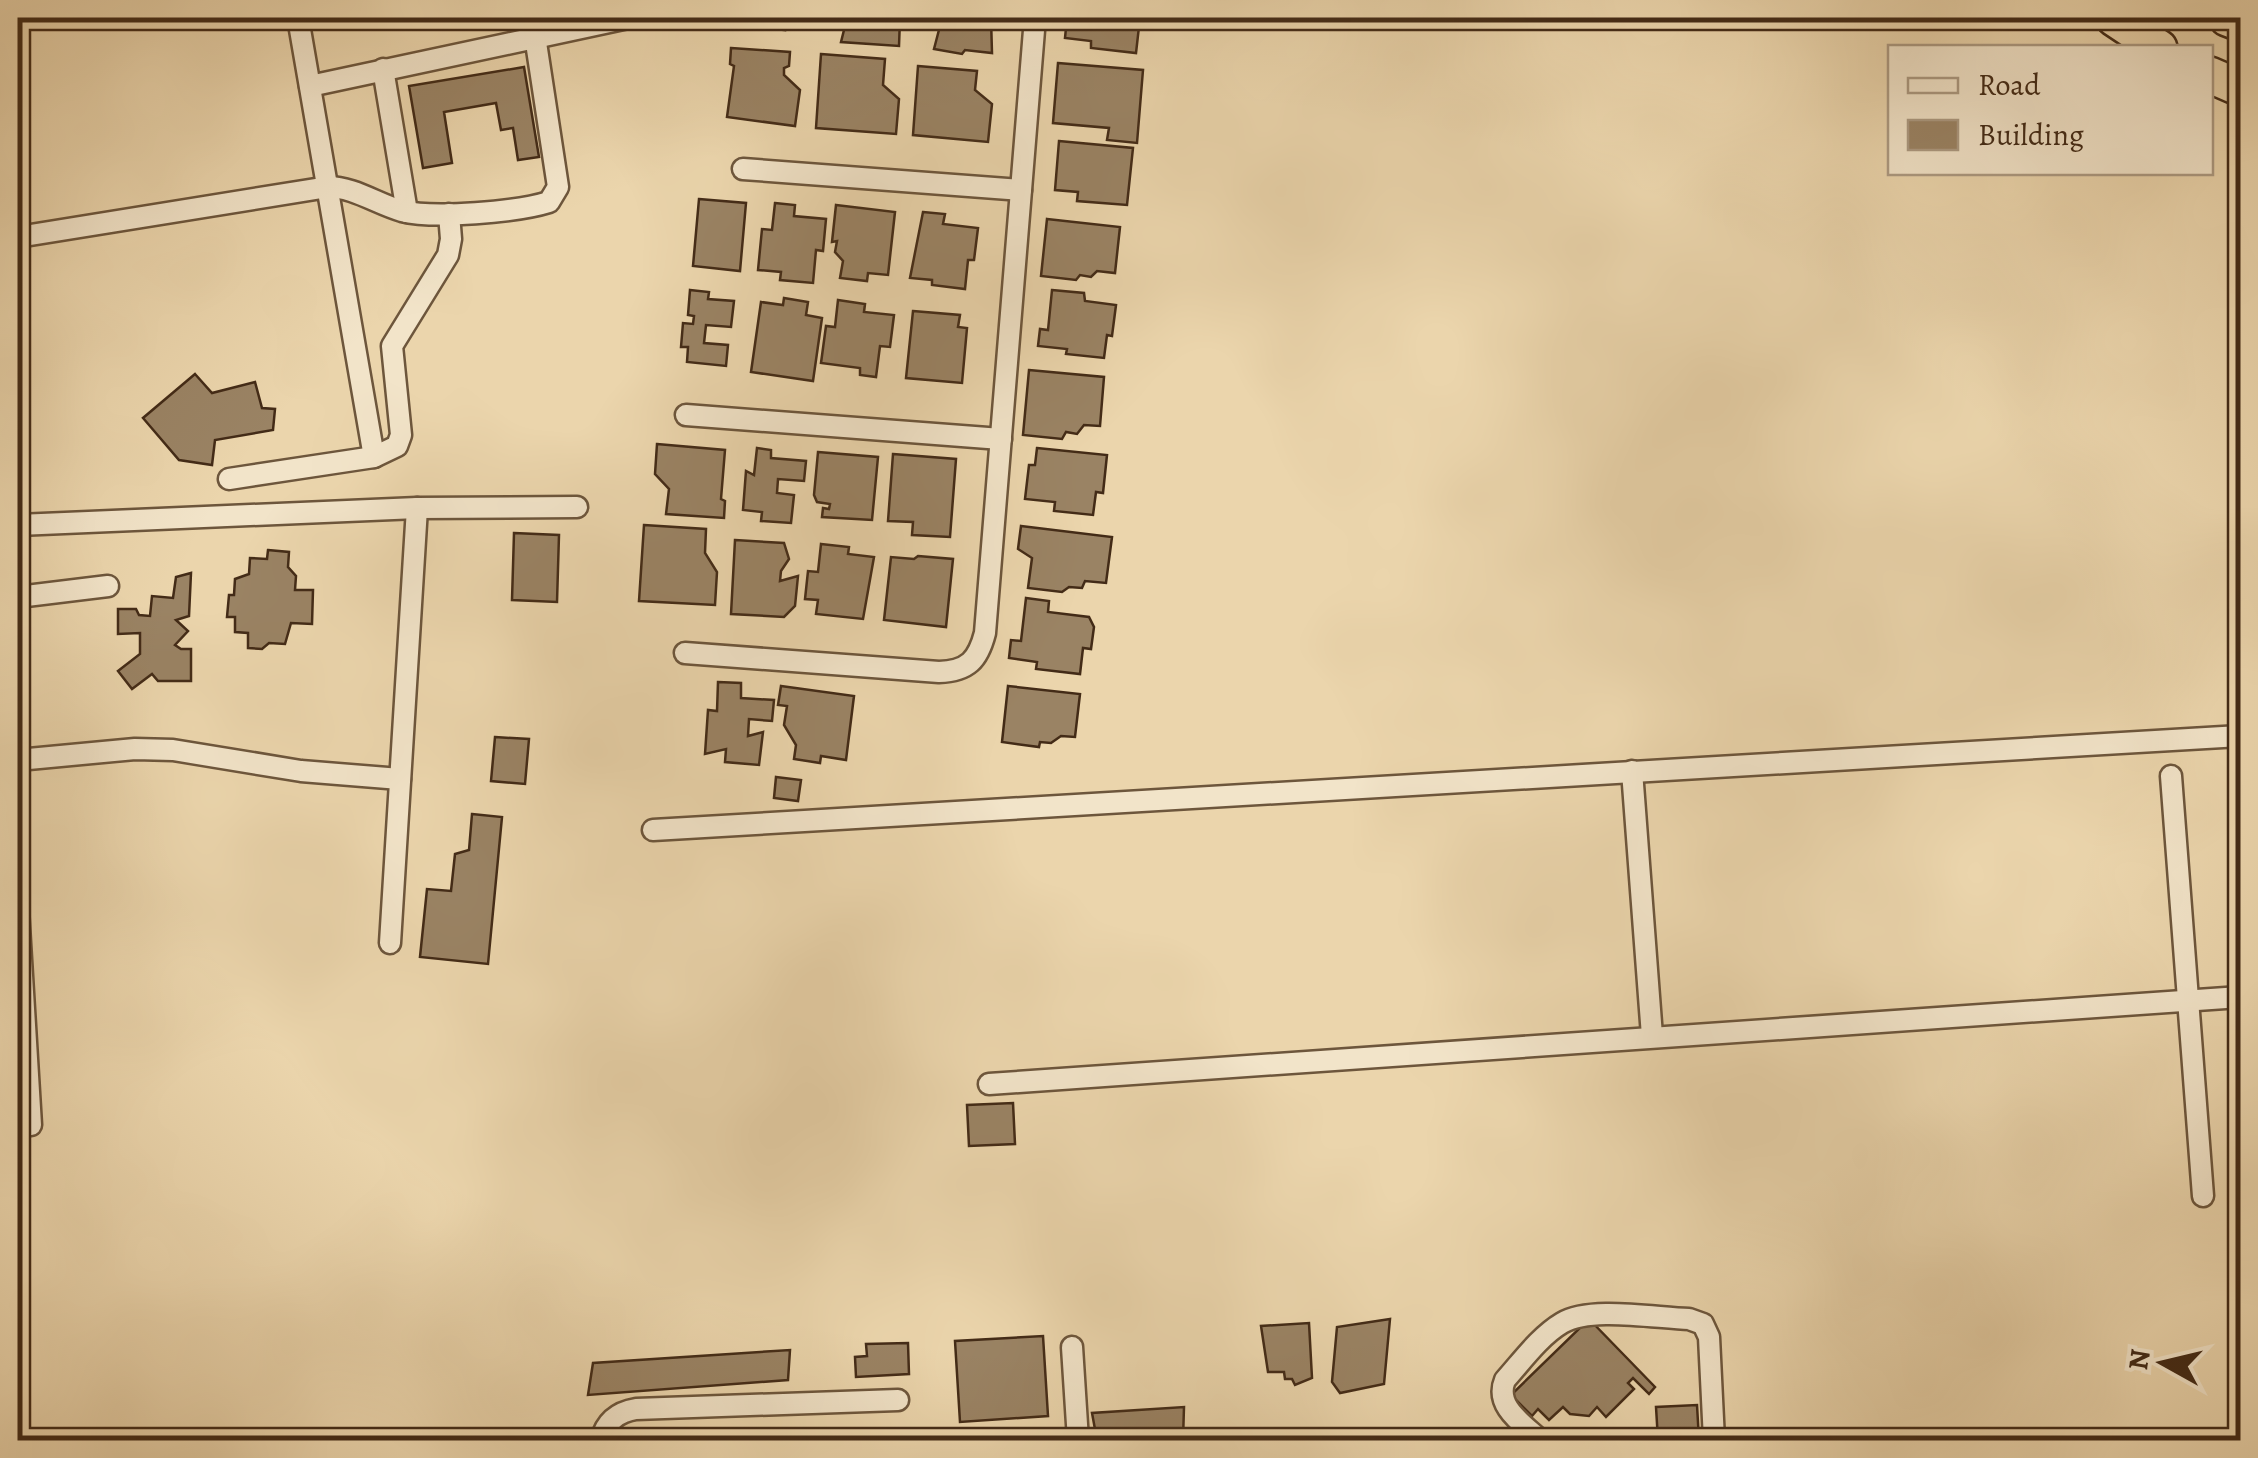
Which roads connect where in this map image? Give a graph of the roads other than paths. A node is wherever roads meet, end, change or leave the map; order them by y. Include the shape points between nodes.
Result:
1 (298, 18) edge
2 (628, 18) edge
3 (1035, 18) edge
4 (2114, 18) edge
5 (2227, 18) edge
6 (2240, 23) edge
7 (535, 36) junction
8 (2154, 45) edge
9 (383, 69) junction
10 (2213, 76) edge
11 (310, 86) junction
12 (2240, 88) edge
13 (744, 170) dead end
14 (328, 187) junction
15 (1021, 190) junction
16 (408, 212) junction
17 (448, 214) junction
18 (18, 236) edge
19 (686, 415) dead end
20 (1001, 439) junction
21 (374, 457) junction
22 (229, 479) dead end
23 (578, 507) dead end
24 (417, 508) junction
25 (18, 526) edge
26 (108, 586) dead end
27 (18, 597) edge
28 (684, 653) dead end
29 (2240, 736) edge
30 (18, 760) edge
31 (1632, 771) junction
32 (2171, 776) dead end
33 (400, 779) junction
34 (653, 830) dead end
35 (18, 909) edge
36 (390, 943) dead end
37 (2240, 996) edge
38 (2188, 1000) junction
39 (1652, 1036) junction
40 (988, 1084) dead end
41 (31, 1125) dead end
42 (2203, 1196) dead end
43 (1072, 1347) dead end
44 (898, 1400) dead end
45 (601, 1440) edge
46 (1078, 1440) edge
47 (1540, 1440) edge
48 (1714, 1440) edge

1 - 11 street
2 - 7 street
3 - 15 street
4 - 8 highway
5 - 6 highway
7 - 9 street
7 - 17 street via 557,193 543,204
9 - 11 street
9 - 16 street
10 - 12 highway
11 - 14 street
13 - 15 street
14 - 16 street
14 - 18 street
14 - 21 street
15 - 20 street
16 - 17 street
17 - 21 street via 448,255 392,346 400,441
19 - 20 street
20 - 28 street via 985,633 970,666 939,672
21 - 22 street
23 - 24 street
24 - 25 street
24 - 33 street
26 - 27 street
29 - 31 street
30 - 33 street via 136,748
31 - 34 street
31 - 39 street
32 - 38 street
33 - 36 street
35 - 41 street
37 - 38 street
38 - 39 street
38 - 42 street
39 - 40 street
43 - 46 street
44 - 45 street via 636,1409 615,1416
47 - 48 street via 1504,1403 1505,1380 1556,1326 1595,1315 1703,1324 1710,1337

